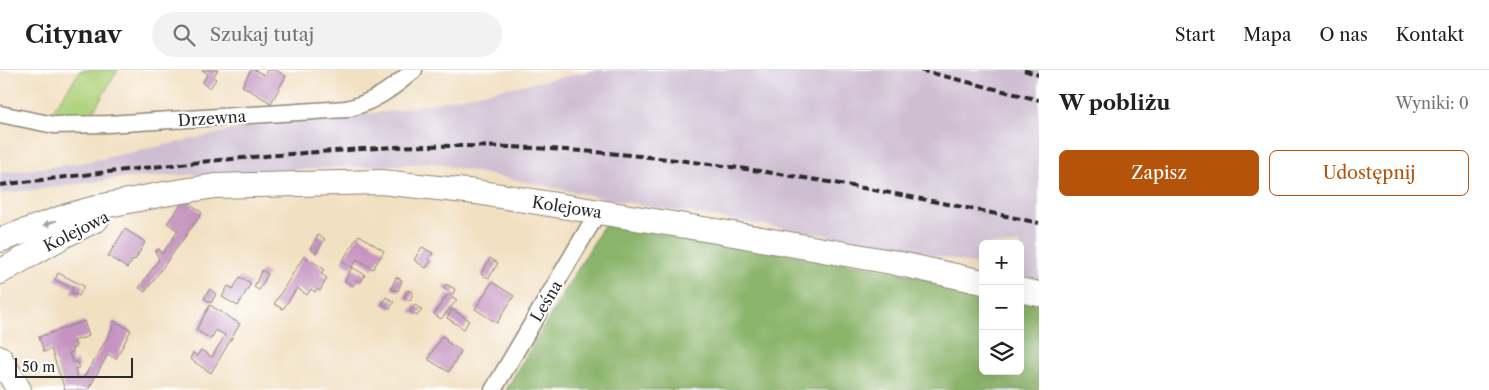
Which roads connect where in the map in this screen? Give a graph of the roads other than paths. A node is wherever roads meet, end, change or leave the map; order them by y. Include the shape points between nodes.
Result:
1 (414, 70) edge
2 (0, 114) edge
3 (148, 197) junction
4 (598, 212) junction
5 (0, 240) edge
6 (2, 270) edge
7 (979, 281) edge
8 (1024, 291) edge
9 (1039, 294) edge
10 (0, 358) edge
11 (19, 390) edge
12 (493, 390) edge

1 - 2 street, Drzewna via 381,96 346,109 54,125
3 - 4 street, Kolejowa via 215,186 381,182 476,192
3 -> 5 street, Kolejowa via 70,215
3 - 6 street, Kolejowa via 73,231
4 - 7 street, Kolejowa via 891,262
4 - 12 street, Leśna
8 - 9 street
10 - 11 street

